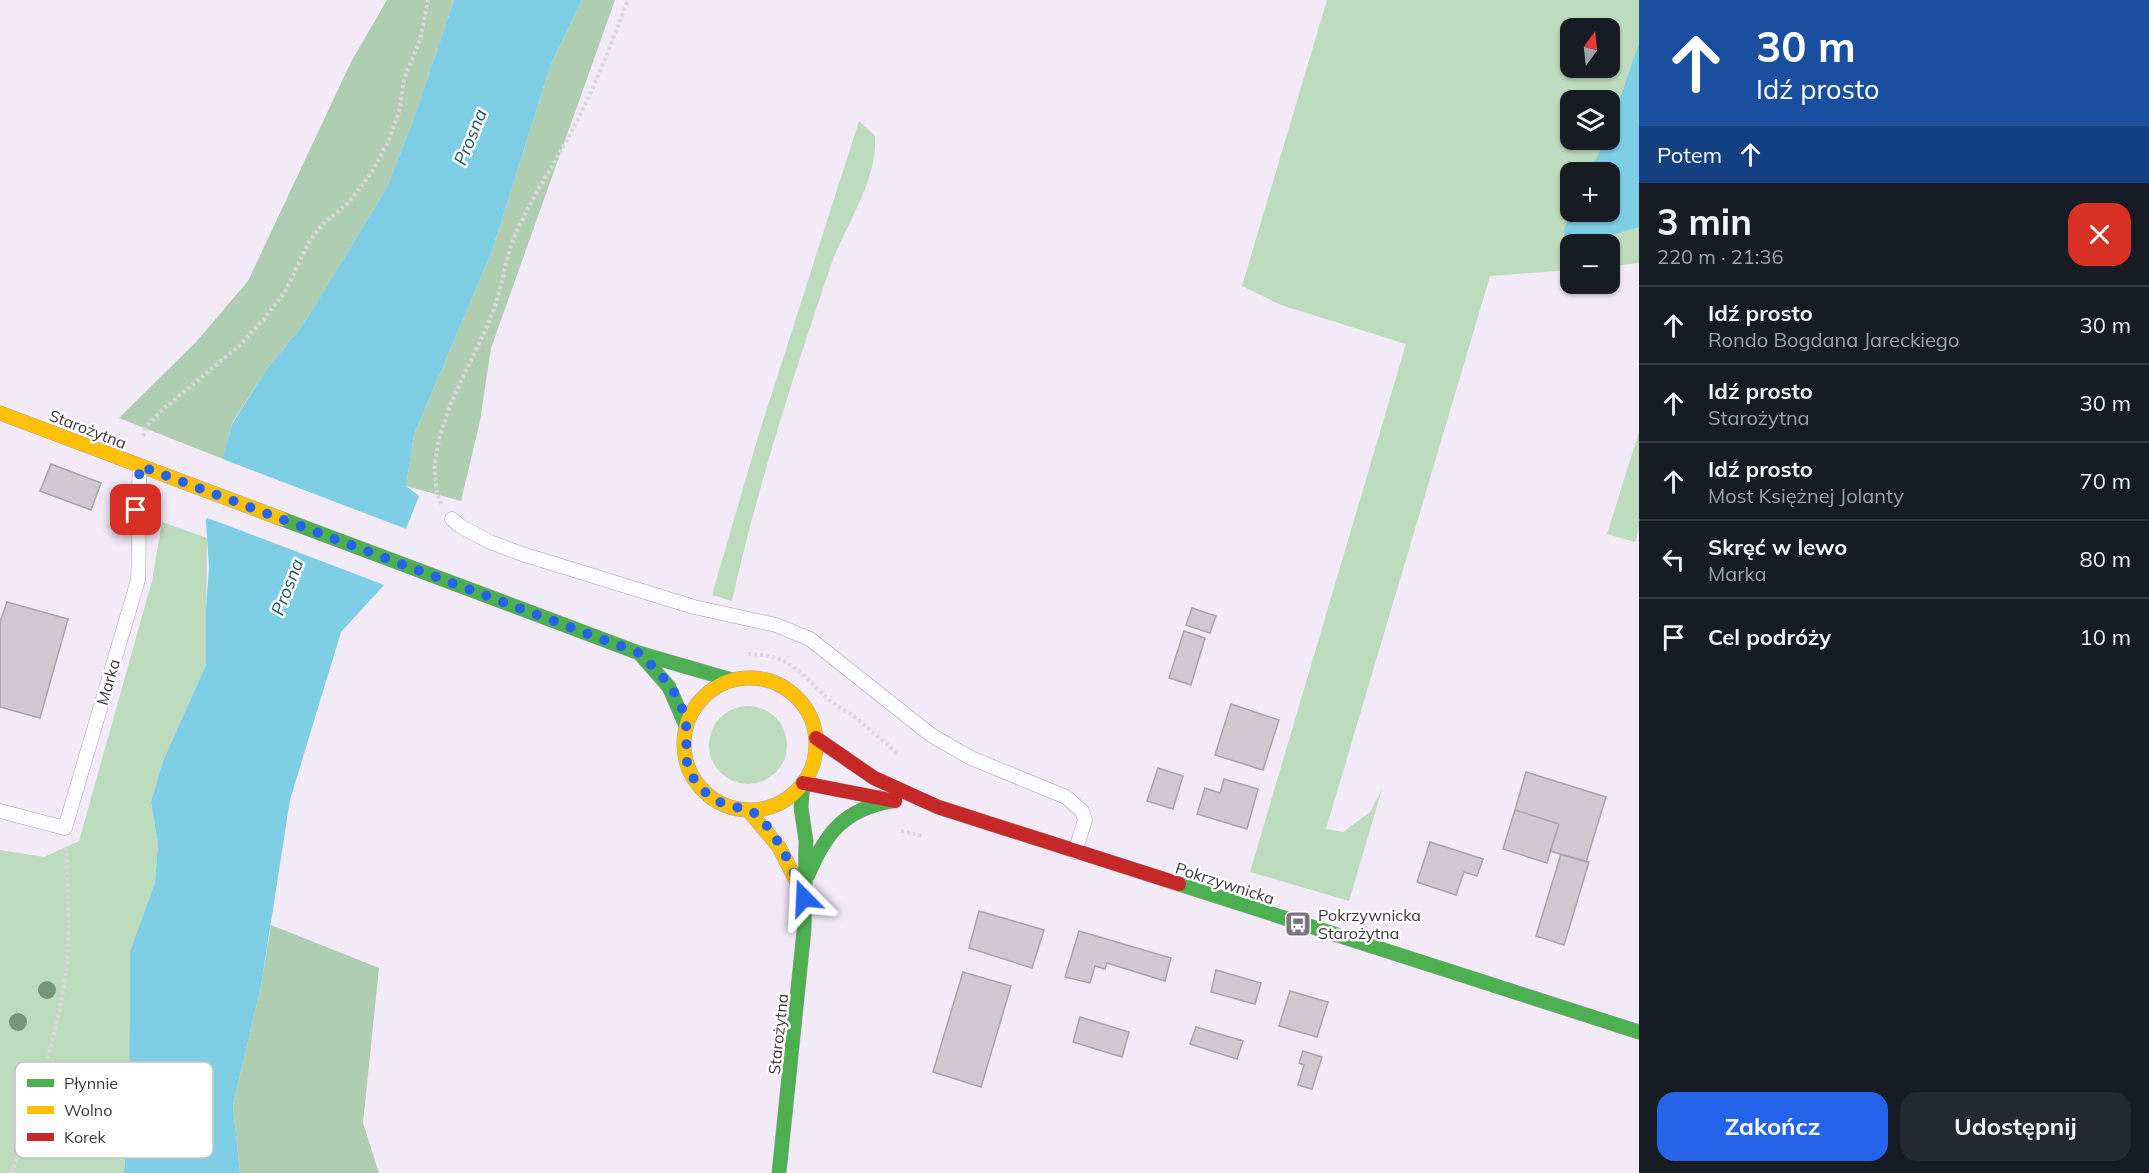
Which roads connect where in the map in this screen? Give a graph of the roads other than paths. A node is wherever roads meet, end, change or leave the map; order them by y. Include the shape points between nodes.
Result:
1 (0, 413) edge
2 (140, 466) junction
3 (452, 519) road end
4 (639, 653) junction
5 (732, 680) junction
6 (686, 726) junction
7 (816, 738) junction
8 (803, 783) junction
9 (894, 801) junction
10 (938, 807) junction
11 (748, 810) junction
12 (0, 812) edge
13 (1075, 852) junction
14 (805, 882) junction
15 (804, 898) junction
16 (1639, 1032) edge
17 (779, 1173) edge

1 - 2 street, Starożytna
2 - 4 street, Starożytna
2 - 12 lane, Marka via 136,510 140,544 138,580 65,828
3 - 13 lane via 490,542 522,554 694,607 776,625 810,639 931,735 971,758 1056,791 1077,805 1085,820
4 - 5 street
4 - 6 street via 664,678 680,702
5 - 6 street via 712,690 696,706
5 - 7 street via 770,681 788,689 806,711
6 - 11 street via 686,756 697,783 711,797
7 - 8 street via 815,754
7 - 10 street, Pokrzywnicka via 873,780
8 - 9 street, Pokrzywnicka
8 - 11 street via 788,798 769,807
8 - 14 street, Starożytna
9 - 10 street, Pokrzywnicka
9 - 14 street via 873,803 845,818 828,834
10 - 13 street, Pokrzywnicka
11 - 15 street, Starożytna via 773,835 792,864
13 - 16 street, Pokrzywnicka
14 - 15 street, Starożytna
15 - 17 street, Starożytna via 800,987

